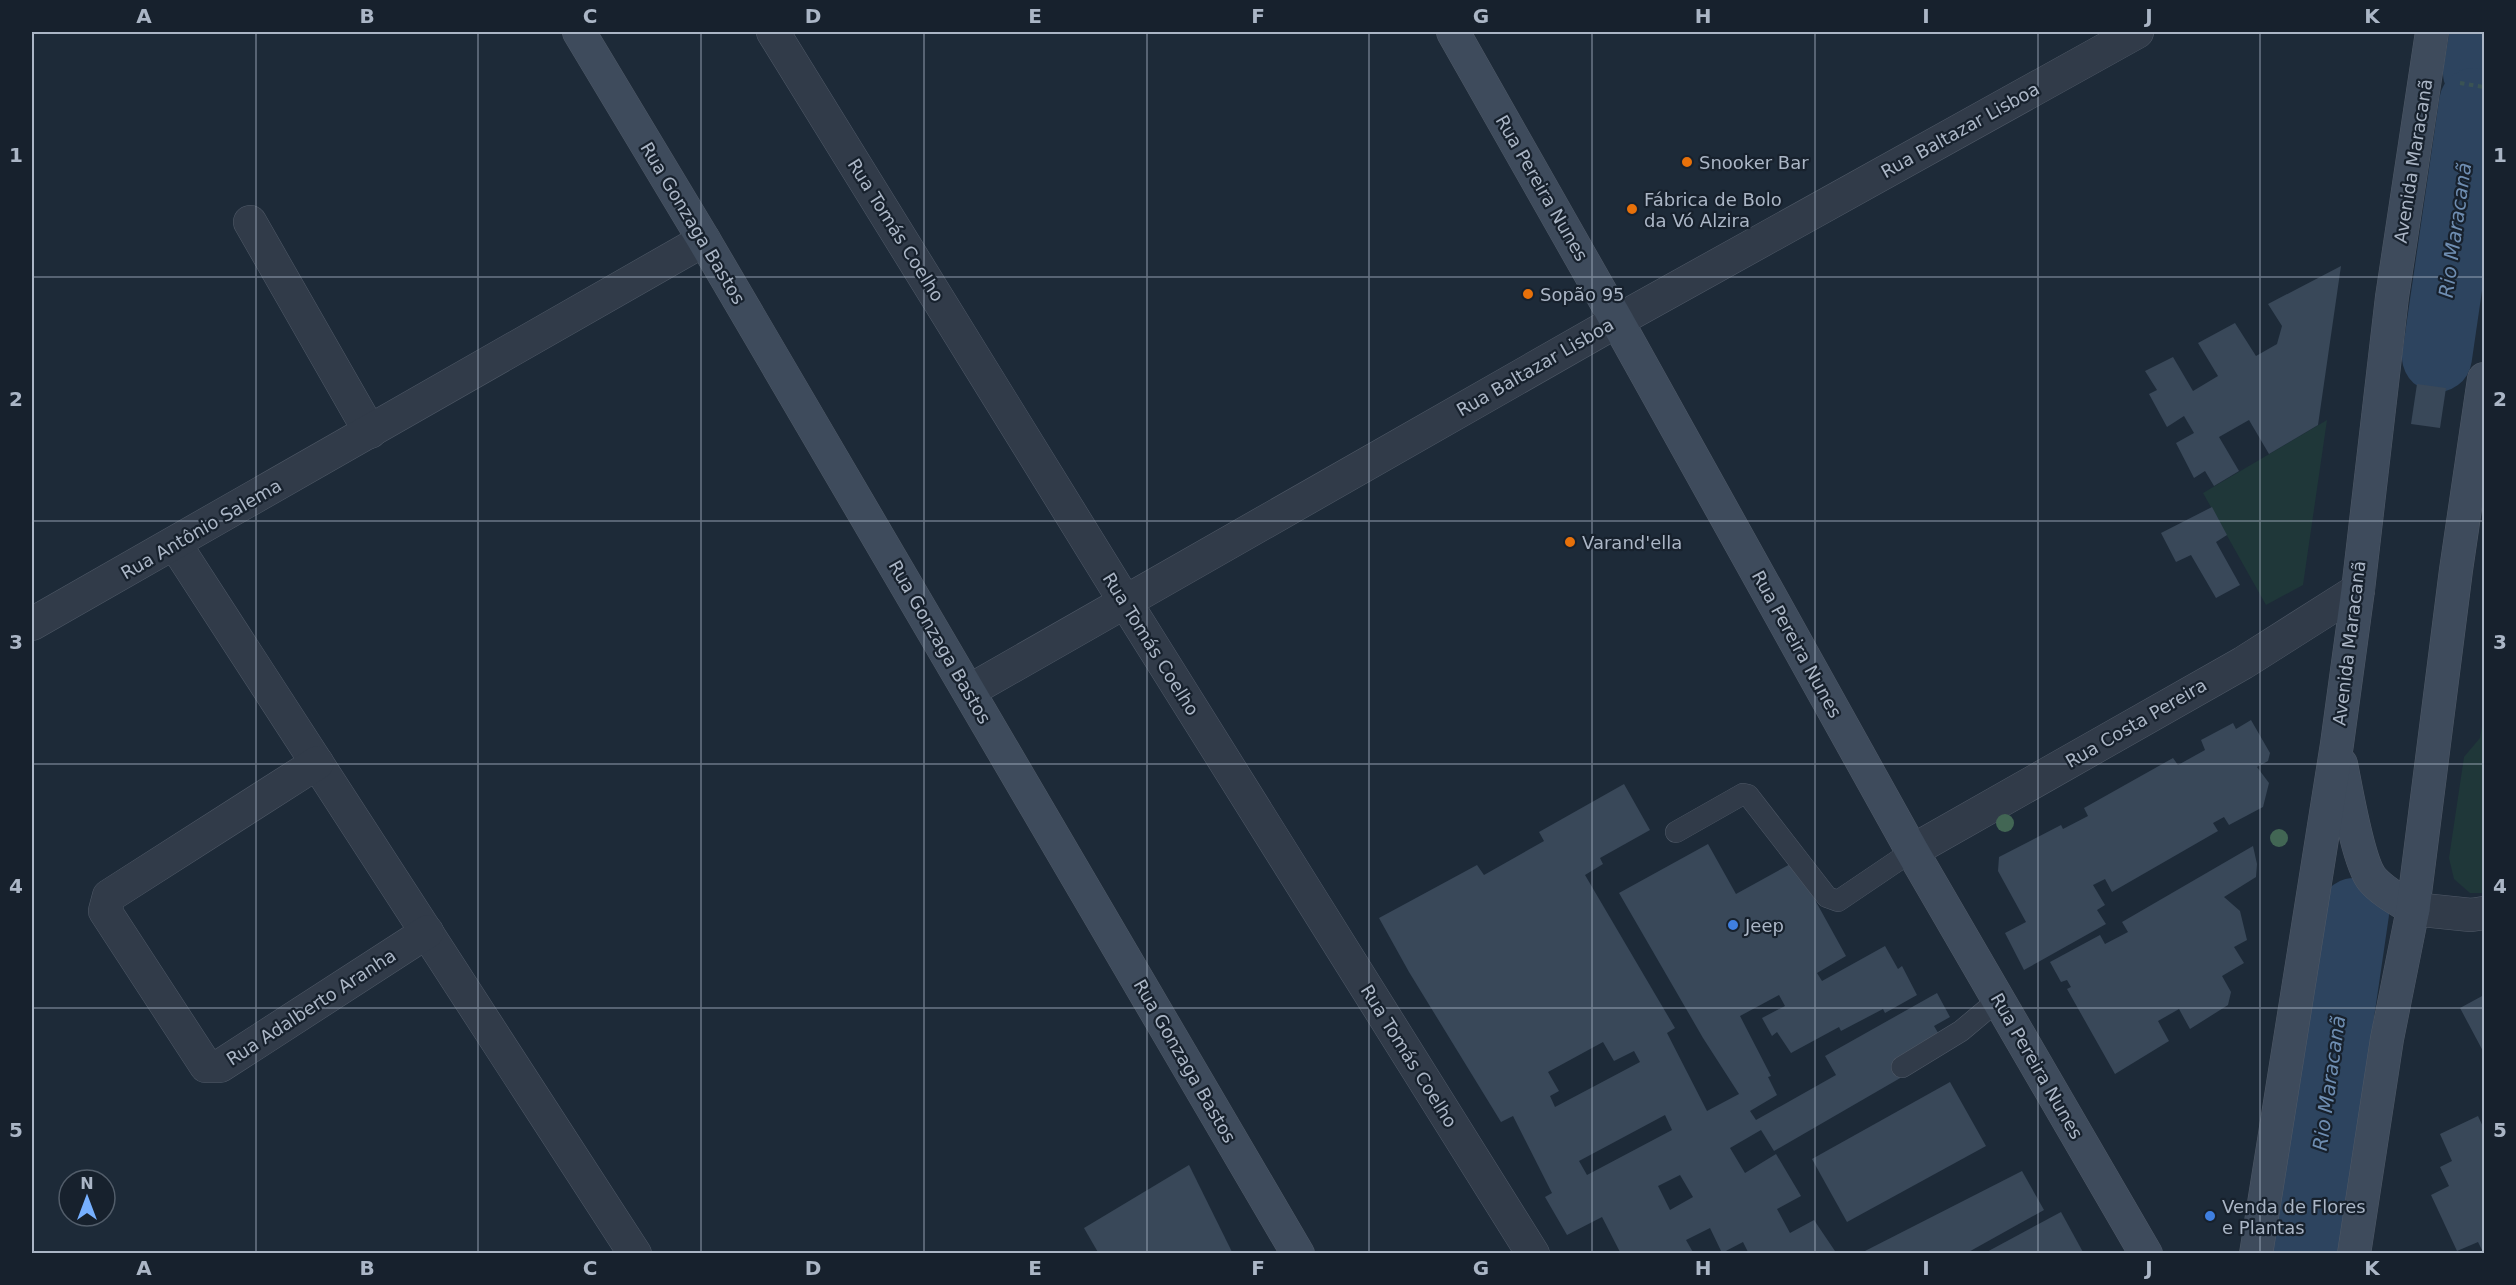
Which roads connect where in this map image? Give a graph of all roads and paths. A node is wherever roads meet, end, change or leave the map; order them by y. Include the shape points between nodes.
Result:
1 (579, 32) edge
2 (773, 32) edge
3 (1453, 32) edge
4 (2137, 32) edge
5 (2432, 32) edge
6 (2457, 83) dead end
7 (2484, 87) edge
8 (250, 222) dead end
9 (704, 240) junction
10 (1617, 321) junction
11 (2484, 379) edge
12 (370, 432) junction
13 (175, 544) junction
14 (2358, 591) junction
15 (1124, 600) junction
16 (32, 624) edge
17 (969, 691) junction
18 (2337, 744) junction
19 (317, 763) junction
20 (1677, 832) dead end
21 (1912, 851) junction
22 (2413, 909) junction
23 (2484, 913) edge
24 (427, 932) junction
25 (1998, 1000) junction
26 (1902, 1067) dead end
27 (636, 1254) edge
28 (1298, 1254) edge
29 (1533, 1254) edge
30 (2146, 1254) edge
31 (2256, 1254) edge
32 (2354, 1254) edge

1 - 9 main road, Rua Gonzaga Bastos
2 - 15 street, Rua Tomás Coelho
3 - 10 main road, Rua Pereira Nunes
4 - 10 street, Rua Baltazar Lisboa
5 - 14 main road, Avenida Maracanã via 2392,297
6 - 7 path
8 - 12 street
9 - 12 street, Rua Antônio Salema
9 - 17 main road, Rua Gonzaga Bastos
10 - 15 street, Rua Baltazar Lisboa
10 - 21 main road, Rua Pereira Nunes
11 - 22 main road
12 - 13 street, Rua Antônio Salema
13 - 16 street, Rua Antônio Salema
13 - 19 street
14 - 18 main road, Avenida Maracanã
14 - 21 street, Rua Costa Pereira via 2243,663
15 - 17 street, Rua Baltazar Lisboa
15 - 29 street, Rua Tomás Coelho
17 - 28 main road, Rua Gonzaga Bastos
18 - 22 main road via 2358,845 2370,877
18 - 31 main road, Avenida Maracanã
19 - 24 street
19 - 24 street, Rua Adalberto Aranha via 109,896 105,911 206,1066 220,1066
20 - 21 lane via 1743,794 1748,795 1833,901
21 - 25 main road, Rua Pereira Nunes
22 - 23 street
22 - 32 main road via 2387,1039
24 - 27 street
25 - 26 lane via 1961,1031
25 - 30 main road, Rua Pereira Nunes

